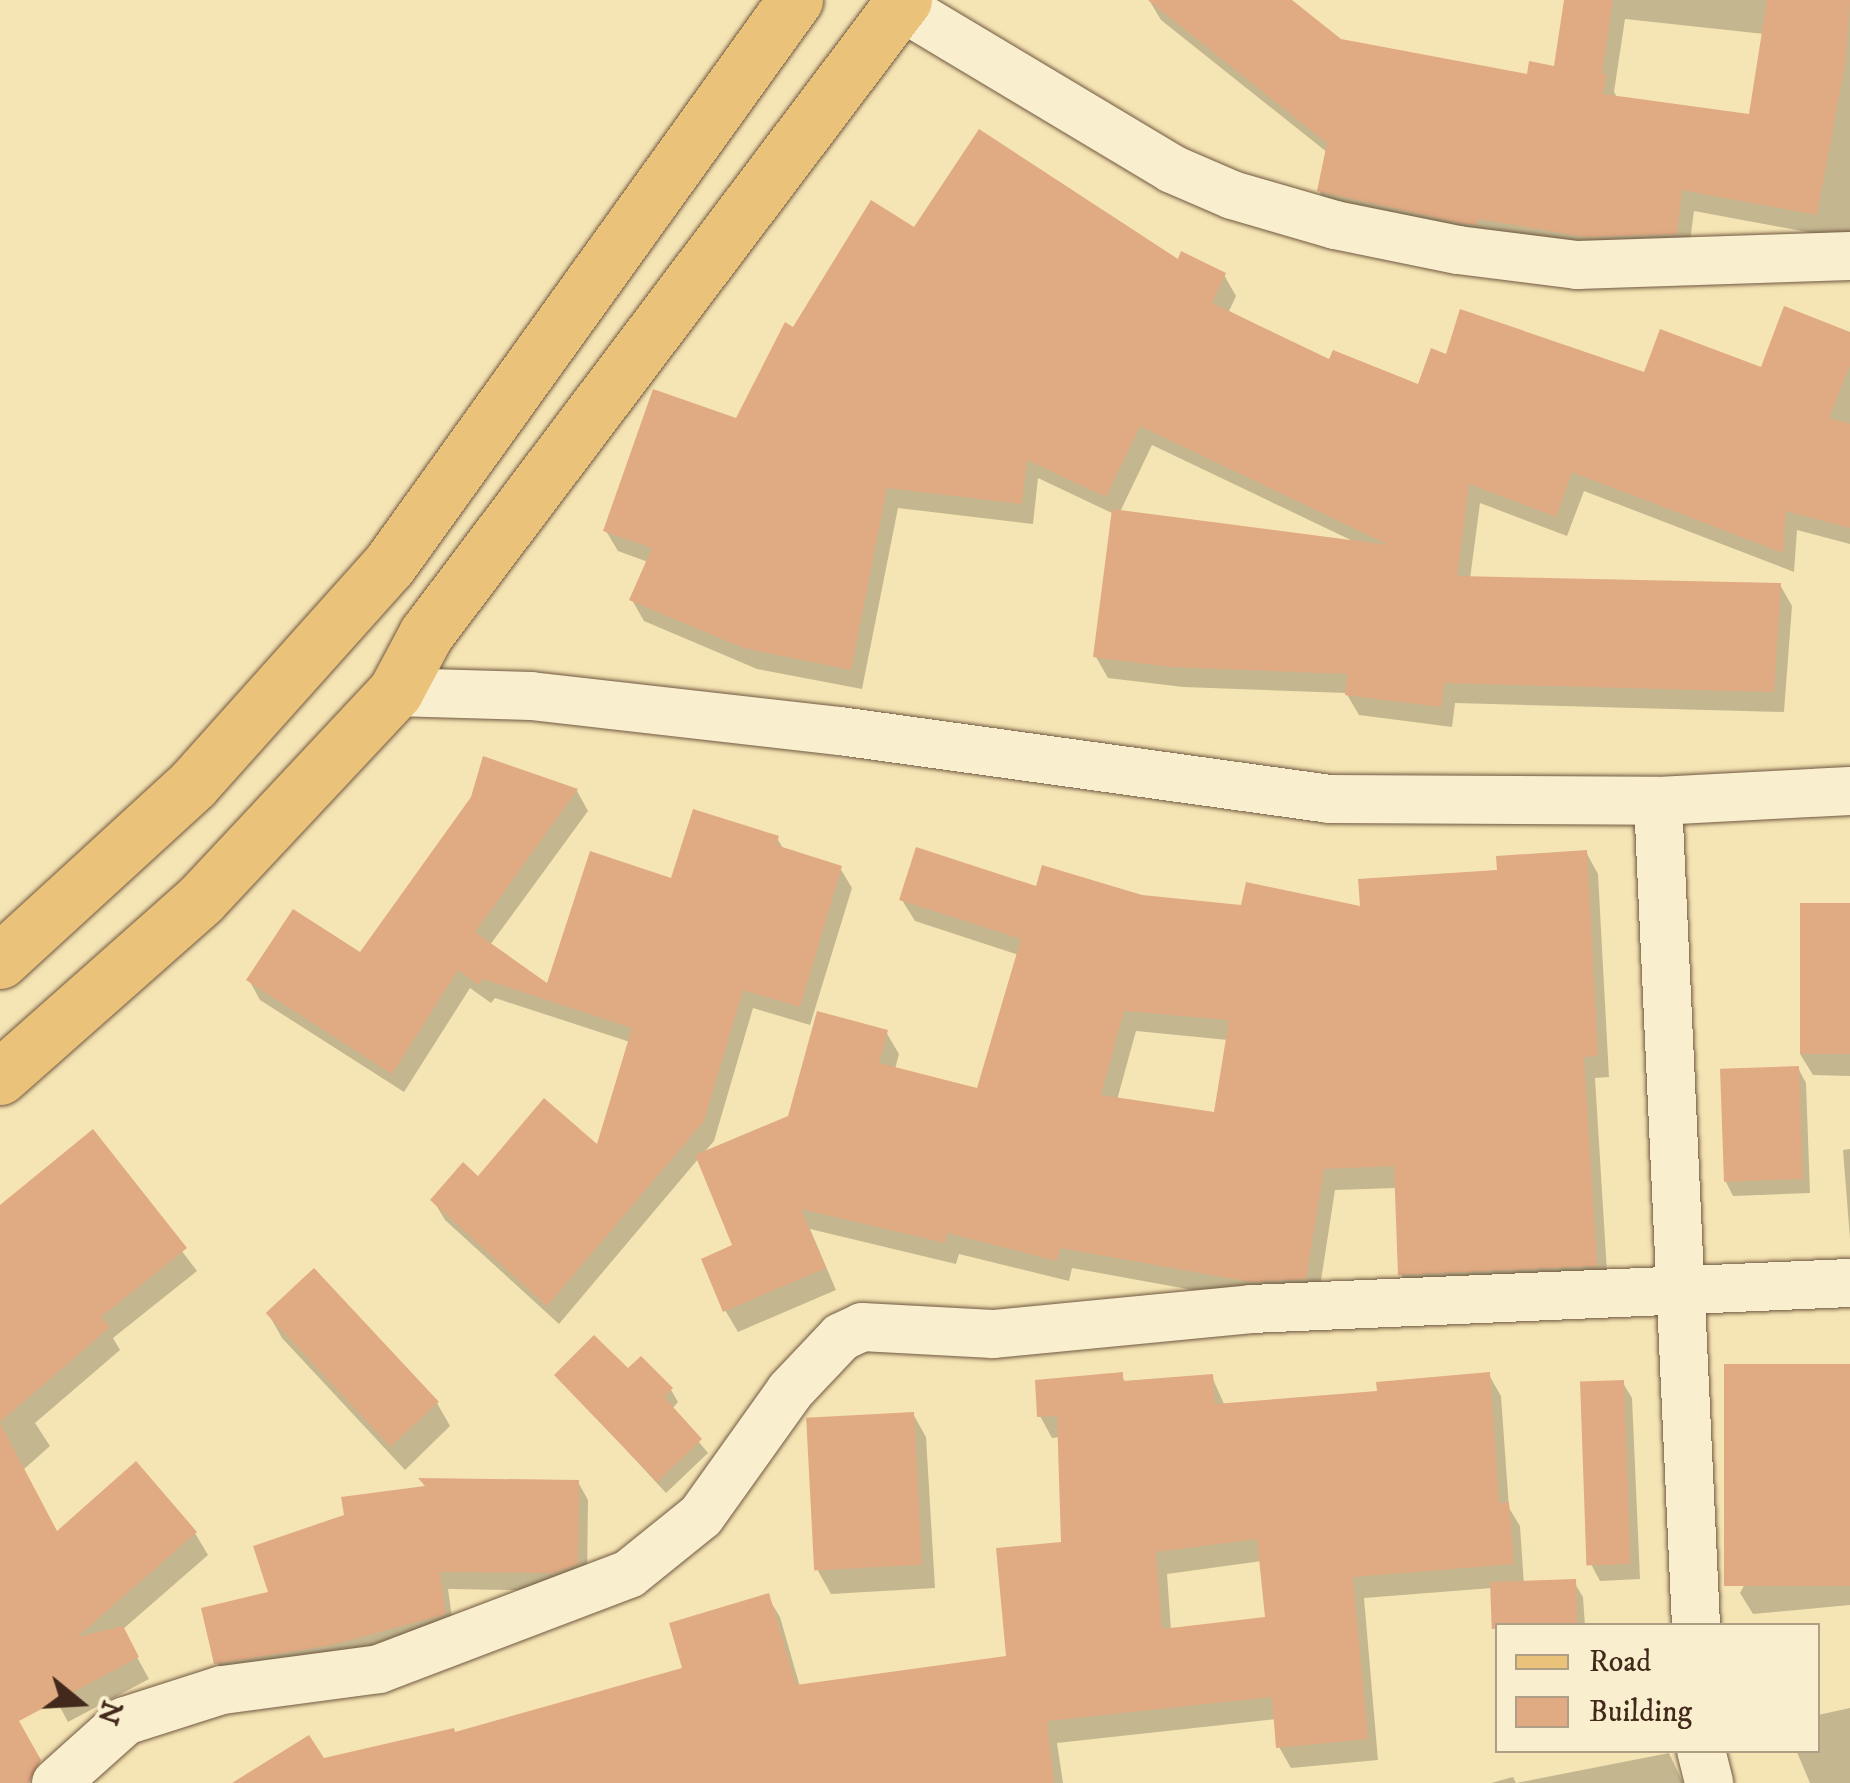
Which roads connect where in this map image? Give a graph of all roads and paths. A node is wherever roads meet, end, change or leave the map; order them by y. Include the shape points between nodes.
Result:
1 (796, 0) edge
2 (902, 3) edge
3 (1850, 256) edge
4 (395, 692) junction
5 (1850, 790) edge
6 (1658, 801) junction
7 (0, 961) edge
8 (0, 1077) edge
9 (1850, 1283) edge
10 (1684, 1290) junction
11 (1696, 1623) edge
12 (1702, 1753) edge
13 (56, 1783) edge
14 (1709, 1783) edge

1 - 7 main road via 389,565 192,784
2 - 3 street via 1172,169 1232,195 1336,224 1458,250 1577,265
2 - 4 main road via 426,634
4 - 6 street via 531,696 840,731 1328,798
4 - 8 main road via 201,899
5 - 6 street
6 - 10 street
9 - 10 street
10 - 11 street
10 - 13 street via 1251,1309 993,1334 862,1326 841,1337 790,1391 701,1516 629,1574 379,1669 222,1690 125,1721
12 - 14 street

